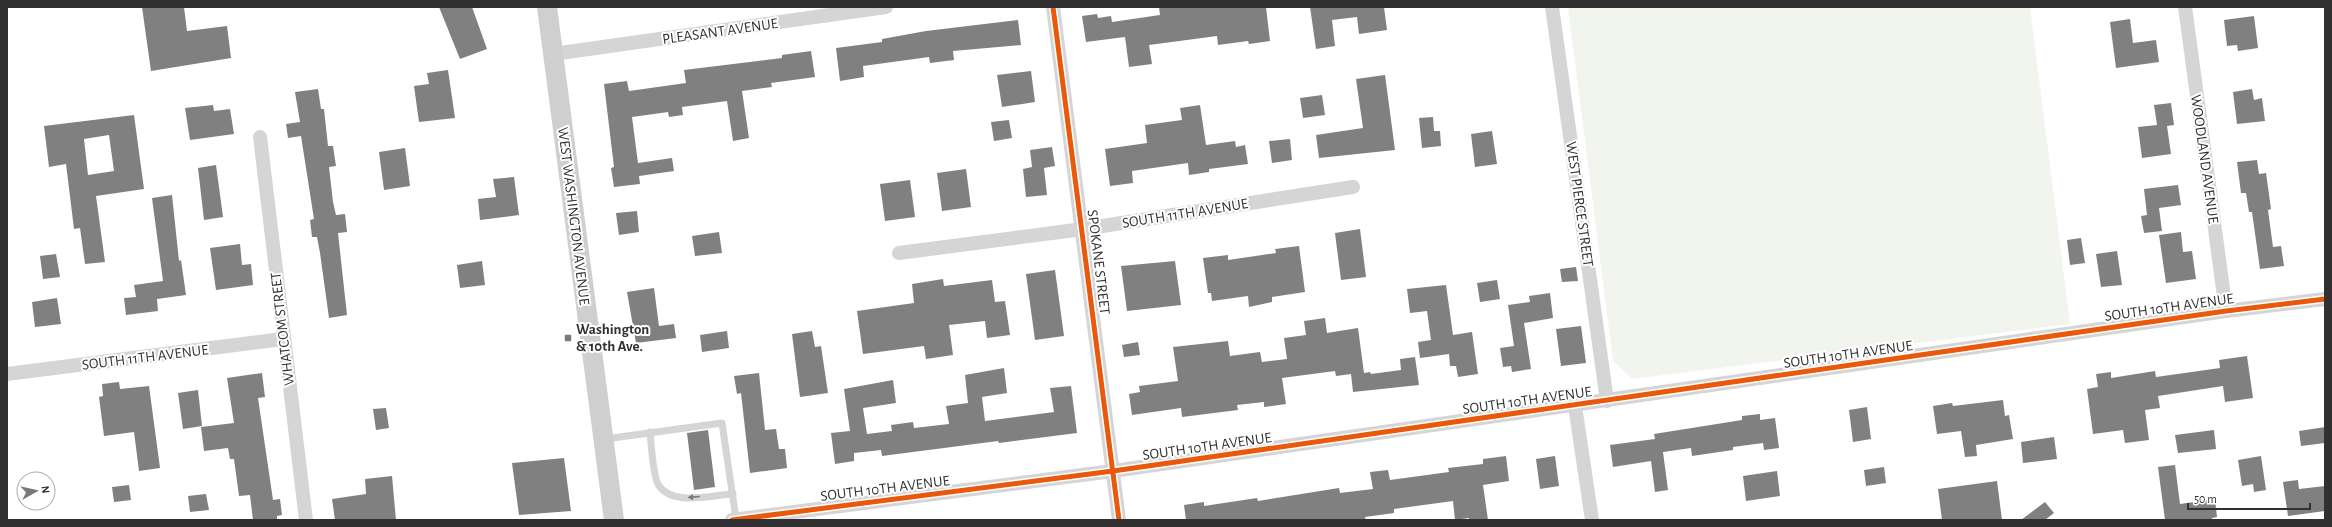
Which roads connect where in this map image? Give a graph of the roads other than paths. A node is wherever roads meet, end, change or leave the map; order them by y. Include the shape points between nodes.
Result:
1 (547, 7) edge
2 (886, 7) edge
3 (1053, 7) edge
4 (1552, 7) edge
5 (2185, 7) edge
6 (553, 54) junction
7 (260, 137) dead end
8 (1352, 187) dead end
9 (1083, 229) junction
10 (899, 253) dead end
11 (2325, 299) edge
12 (2226, 311) junction
13 (283, 339) junction
14 (7, 374) edge
15 (1607, 401) junction
16 (1575, 406) junction
17 (650, 432) junction
18 (603, 439) junction
19 (1113, 471) junction
20 (732, 494) junction
21 (812, 515) edge
22 (306, 520) edge
23 (614, 520) edge
24 (732, 520) edge
25 (736, 520) edge
26 (1119, 520) edge
27 (1592, 520) edge

1 - 6 main road, WEST WASHINGTON AVENUE
2 - 6 street, PLEASANT AVENUE
3 - 9 street, SPOKANE STREET
4 - 15 street, WEST PIERCE STREET
5 - 12 street, WOODLAND AVENUE
6 - 18 main road, WEST WASHINGTON AVENUE
7 - 13 street, WHATCOM STREET
8 - 9 street, SOUTH 11TH AVENUE
9 - 10 street, SOUTH 11TH AVENUE
9 - 19 street, SPOKANE STREET
11 - 12 street, SOUTH 10TH AVENUE
12 - 15 street, SOUTH 10TH AVENUE
13 - 14 street, SOUTH 11TH AVENUE
13 - 22 street, WHATCOM STREET
15 - 16 street, SOUTH 10TH AVENUE
16 - 19 street, SOUTH 10TH AVENUE
16 - 27 street
17 - 18 lane
20 -> 17 lane via 681,498 667,494 658,483
17 - 20 lane via 722,423
18 - 23 main road, WEST WASHINGTON AVENUE
19 - 21 street, SOUTH 10TH AVENUE
19 - 26 street, SPOKANE STREET
20 - 25 lane
21 - 25 street, SOUTH 10TH AVENUE
24 - 25 street, SOUTH 10TH AVENUE

